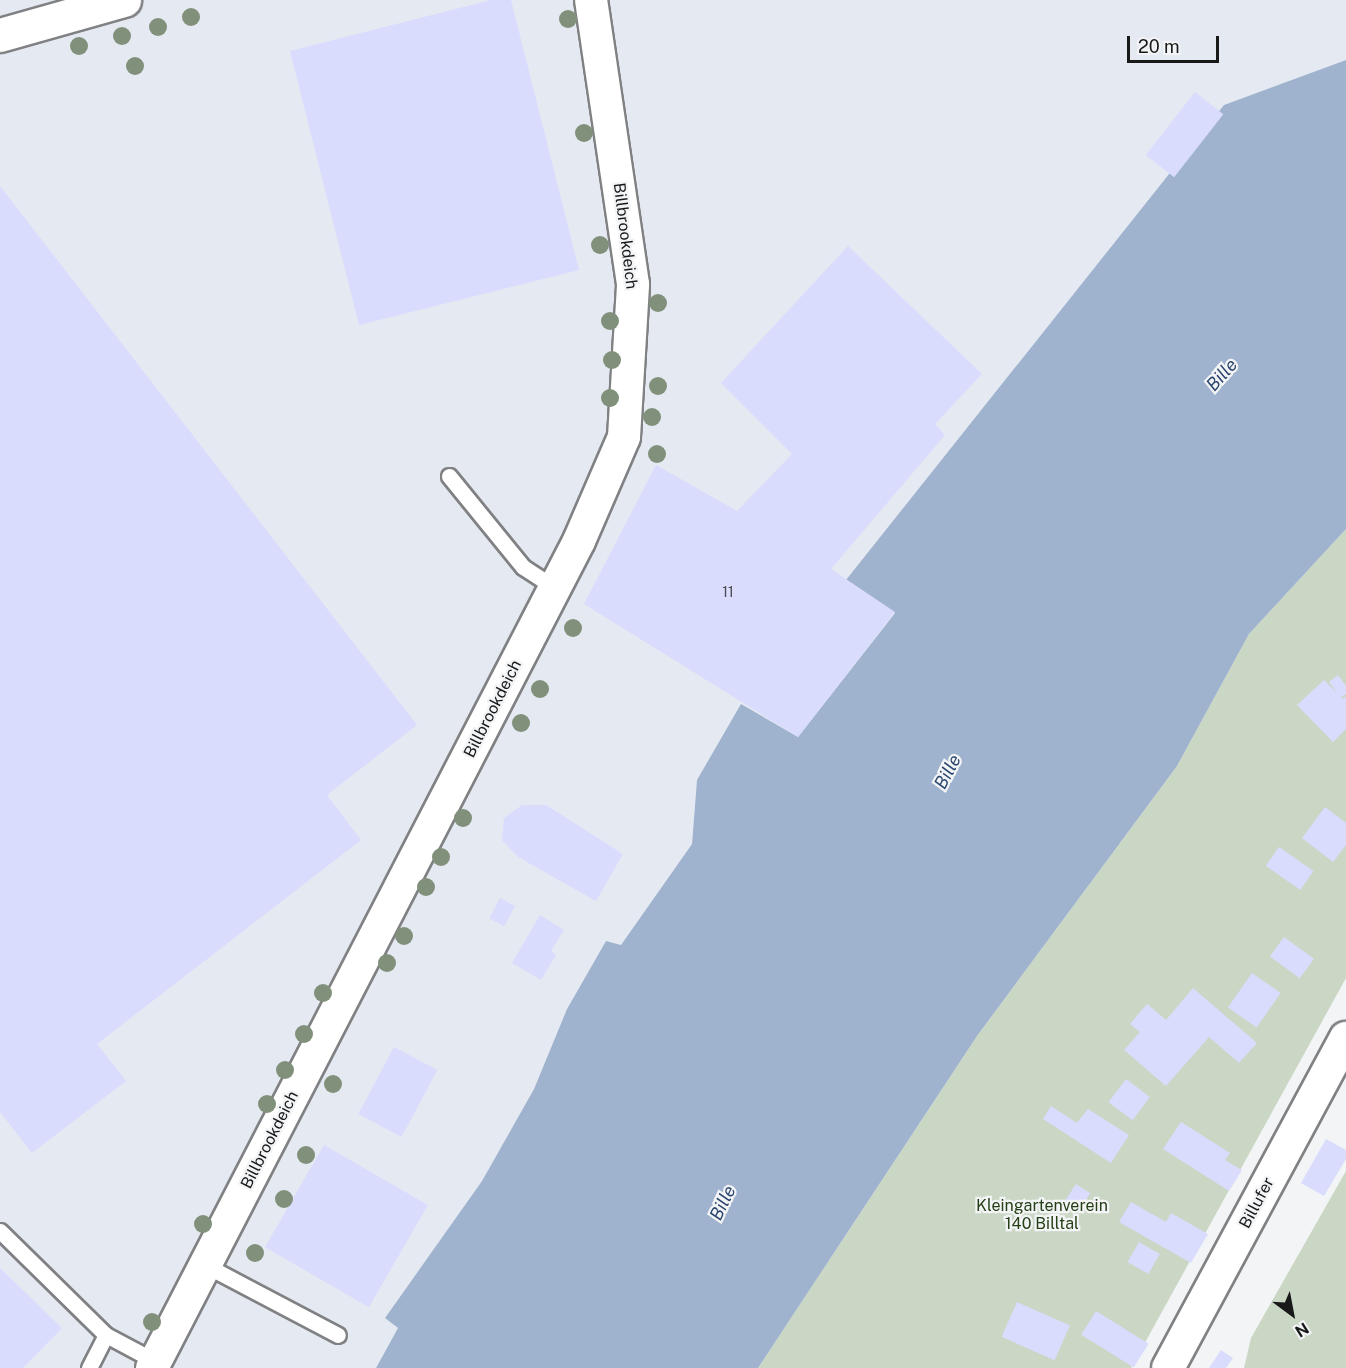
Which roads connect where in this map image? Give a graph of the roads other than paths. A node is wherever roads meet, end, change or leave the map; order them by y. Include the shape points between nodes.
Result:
1 (124, 0) edge
2 (591, 0) edge
3 (0, 35) edge
4 (449, 476) dead end
5 (555, 588) junction
6 (1346, 1038) edge
7 (0, 1232) edge
8 (205, 1265) junction
9 (106, 1335) junction
10 (338, 1335) dead end
11 (154, 1364) edge
12 (89, 1368) edge
13 (1168, 1368) edge

1 - 3 street
2 - 5 street, Billbrookdeich via 633,284 632,308 624,437
4 - 5 lane via 523,567
5 - 8 street, Billbrookdeich
6 - 13 street, Billufer
7 - 9 lane
8 - 10 lane
8 - 11 street, Billbrookdeich
9 - 11 lane
9 - 12 lane

